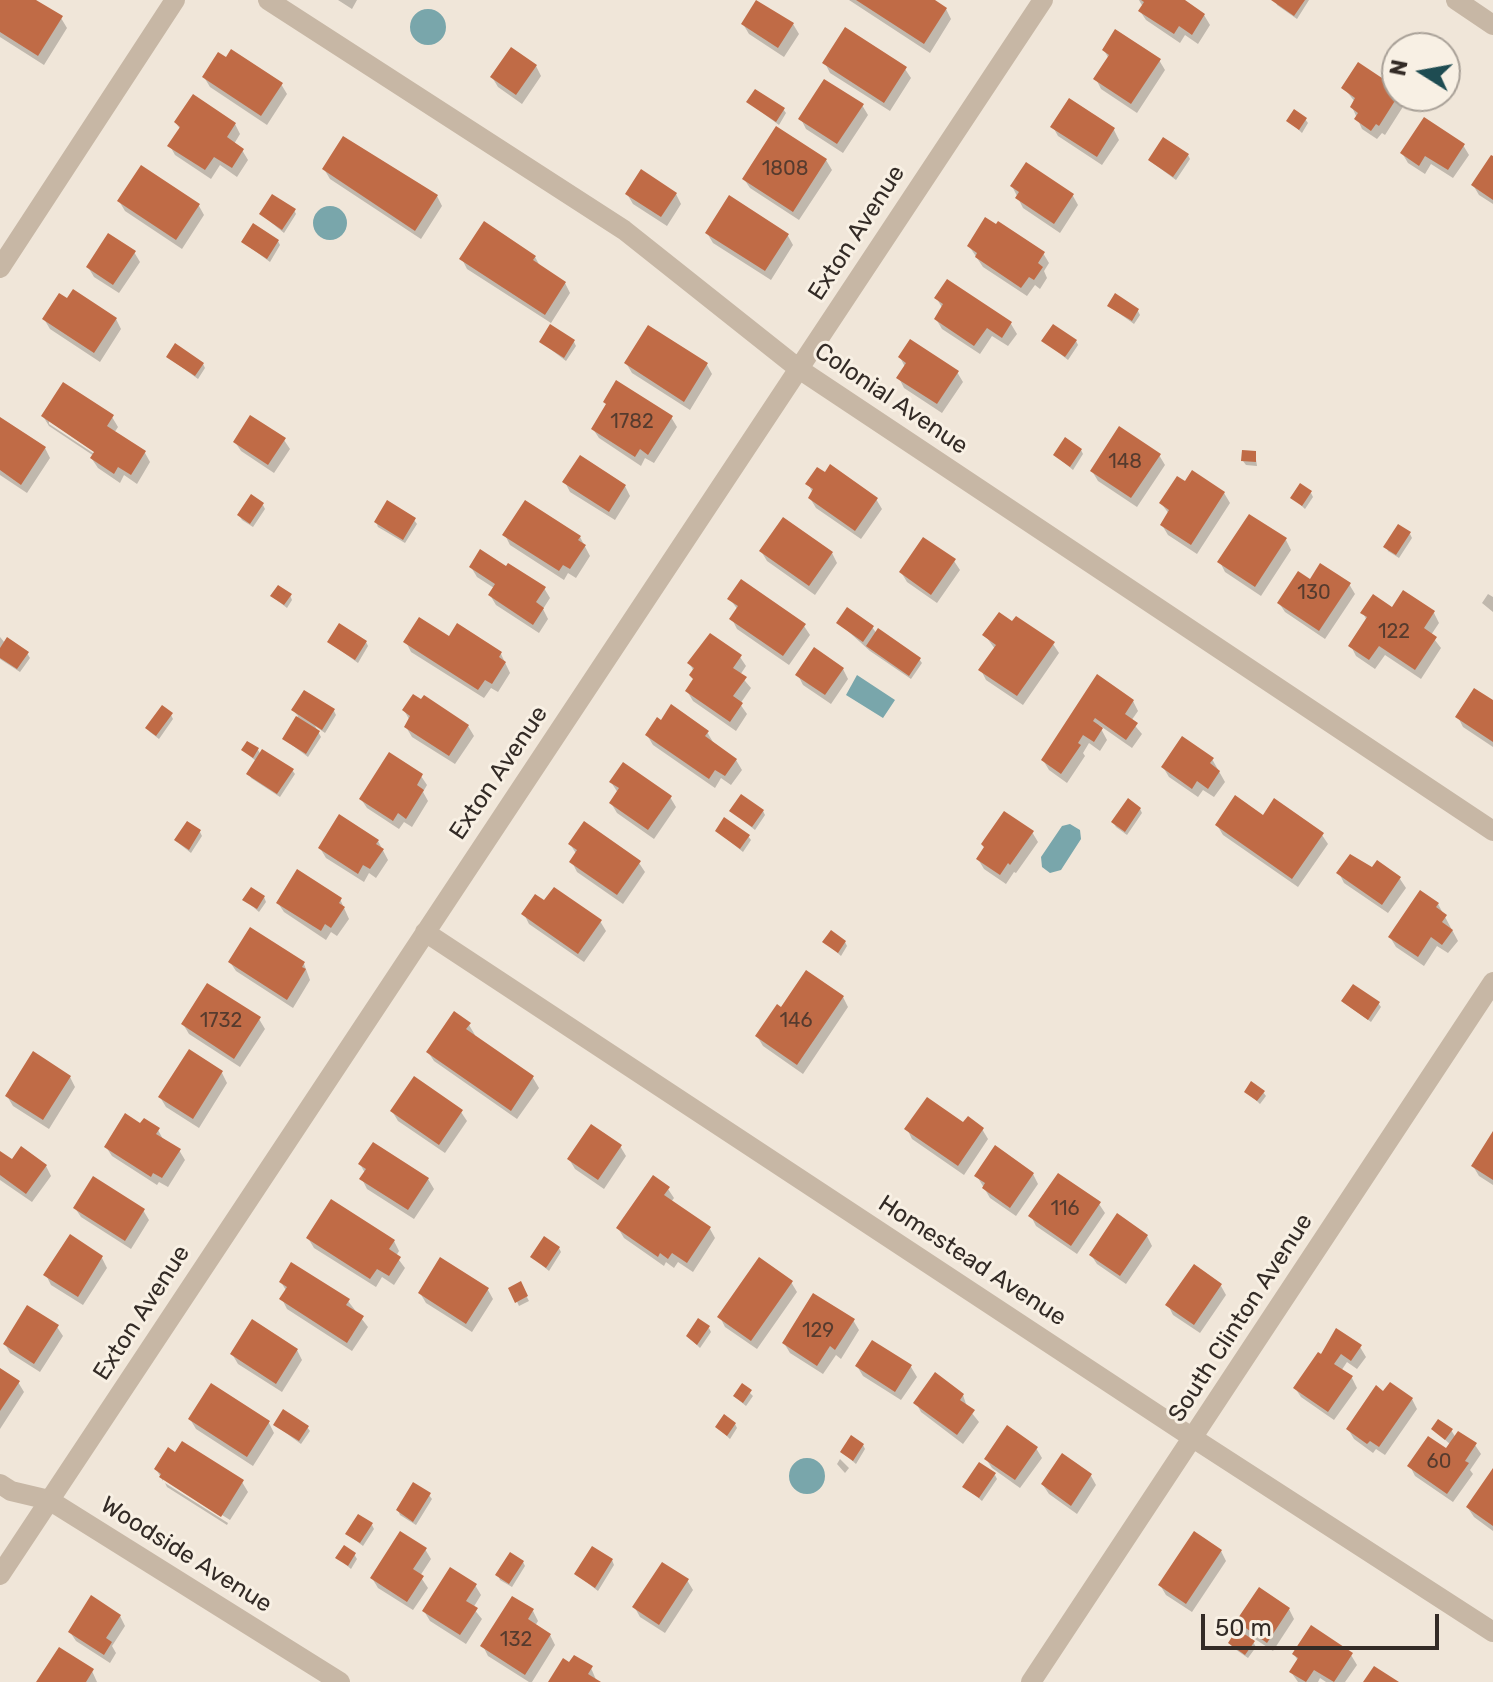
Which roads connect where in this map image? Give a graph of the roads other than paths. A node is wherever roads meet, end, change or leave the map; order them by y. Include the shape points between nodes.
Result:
1 (175, 0) edge
2 (268, 0) edge
3 (1043, 0) edge
4 (1456, 0) edge
5 (1493, 25) edge
6 (0, 268) edge
7 (799, 369) junction
8 (1493, 831) edge
9 (425, 932) junction
10 (1493, 982) edge
11 (1193, 1438) junction
12 (0, 1484) edge
13 (49, 1500) junction
14 (0, 1575) edge
15 (1493, 1632) edge
16 (340, 1682) edge
17 (1031, 1682) edge

1 - 6 street
2 - 7 street, Colonial Avenue via 624,230
3 - 7 street, Exton Avenue
4 - 5 street
7 - 8 street, Colonial Avenue
7 - 9 street, Exton Avenue
9 - 11 street, Homestead Avenue
9 - 13 street, Exton Avenue
10 - 11 street, South Clinton Avenue
11 - 15 street, Homestead Avenue
11 - 17 street, South Clinton Avenue
12 - 13 street, Woodside Avenue
13 - 14 street, Exton Avenue
13 - 16 street, Woodside Avenue

